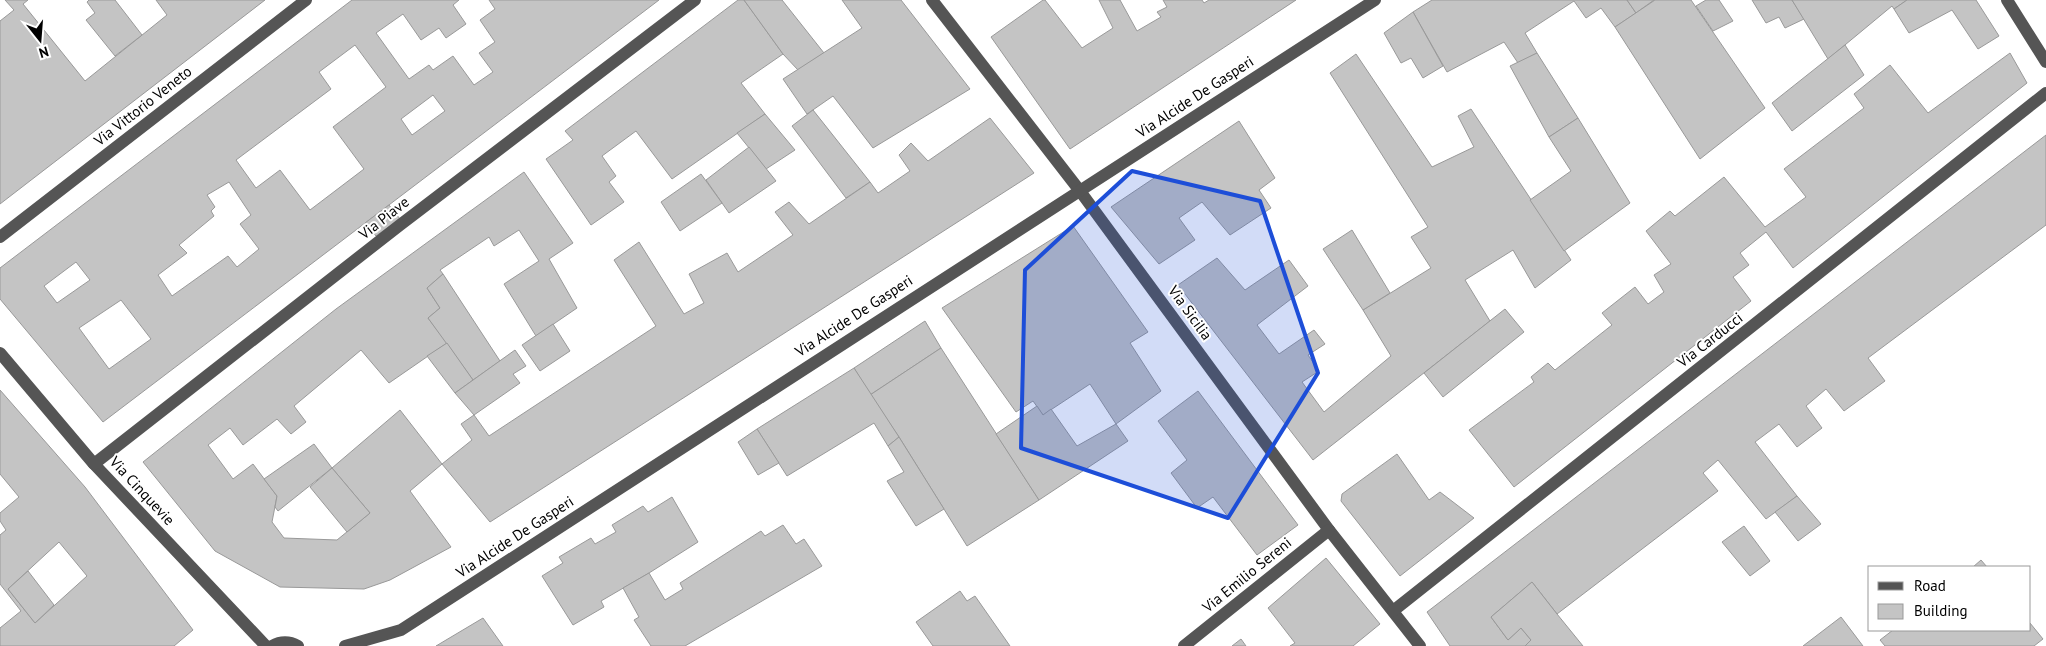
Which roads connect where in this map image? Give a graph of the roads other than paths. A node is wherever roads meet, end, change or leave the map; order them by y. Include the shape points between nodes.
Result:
1 (306, 0) edge
2 (695, 0) edge
3 (932, 0) edge
4 (1375, 0) edge
5 (2007, 0) edge
6 (2046, 62) edge
7 (2046, 93) edge
8 (1080, 191) junction
9 (0, 236) edge
10 (0, 353) edge
11 (94, 464) junction
12 (1330, 530) junction
13 (1392, 611) junction
14 (266, 646) edge
15 (272, 646) edge
16 (298, 646) edge
17 (345, 646) edge
18 (1184, 646) edge
19 (1420, 646) edge

1 - 9 street, Via Vittorio Veneto
2 - 11 street, Via Piave
3 - 8 street, Via Sicilia
4 - 8 street, Via Alcide De Gasperi
5 - 6 street
7 - 13 street, Via Carducci
8 - 12 street, Via Sicilia
8 - 17 street, Via Alcide De Gasperi via 401,630
10 - 11 street, Via Cinquevie
11 - 14 street, Via Cinquevie
12 - 13 street, Via Sicilia
12 - 18 street, Via Emilio Sereni
13 - 19 street, Via Sicilia
15 - 16 street via 290,642

